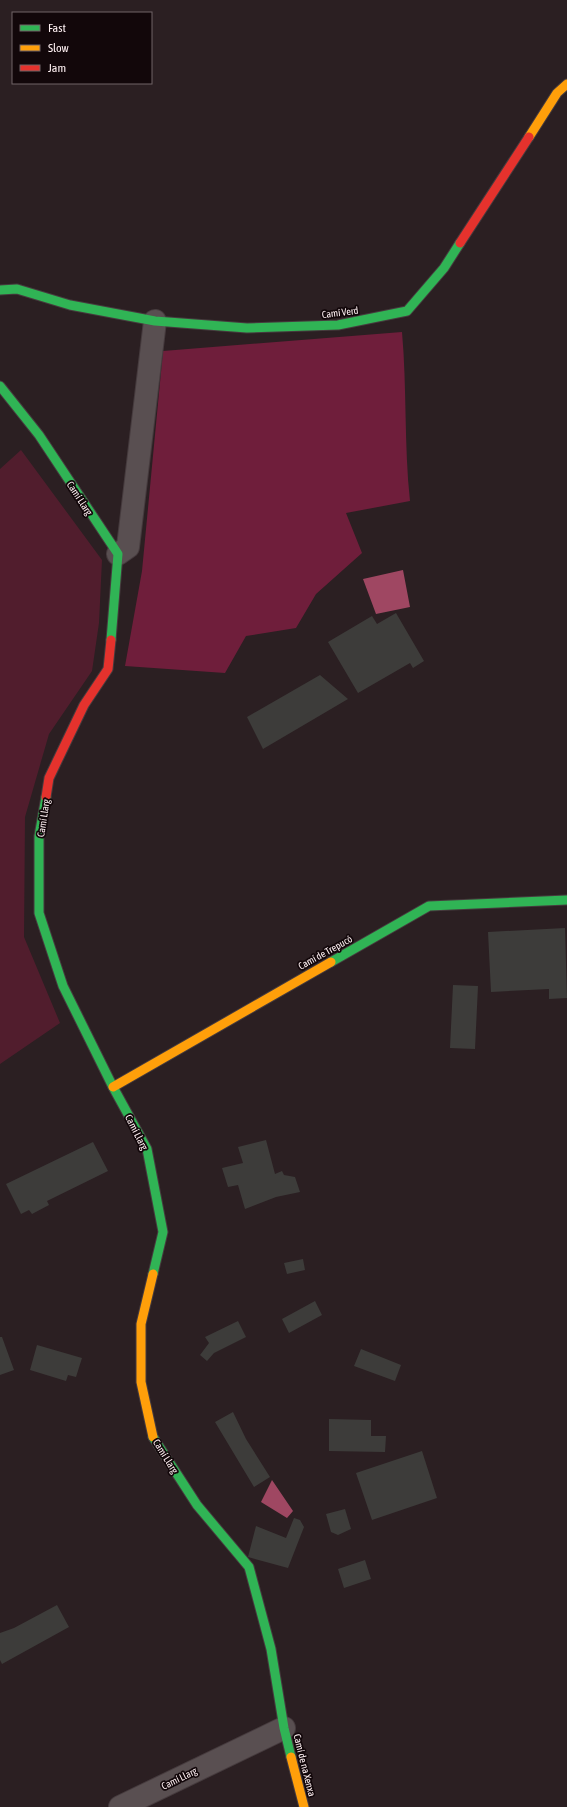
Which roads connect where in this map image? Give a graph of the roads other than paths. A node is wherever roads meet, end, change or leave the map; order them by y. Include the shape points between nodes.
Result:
1 (567, 84) edge
2 (0, 290) edge
3 (155, 321) junction
4 (0, 386) edge
5 (118, 554) junction
6 (567, 900) edge
7 (113, 1087) junction
8 (284, 1728) junction
9 (120, 1807) edge
10 (304, 1807) edge

1 - 3 street, Camí Verd via 557,94 444,268 407,311 338,325 247,328
2 - 3 street, Camí Verd via 17,289 70,305
3 - 5 street via 128,547
4 - 5 street, Camí Llarg via 39,435
5 - 7 street, Camí Llarg via 108,669 84,705 49,778 39,843 39,912 63,986
6 - 7 street, Camí de Trepucó via 429,906
7 - 8 street, Camí Llarg via 148,1149 164,1232 141,1324 141,1382 153,1436 197,1505 249,1567 270,1649
8 - 9 street, Camí Llarg
8 - 10 street, Camí de na Xenxa

